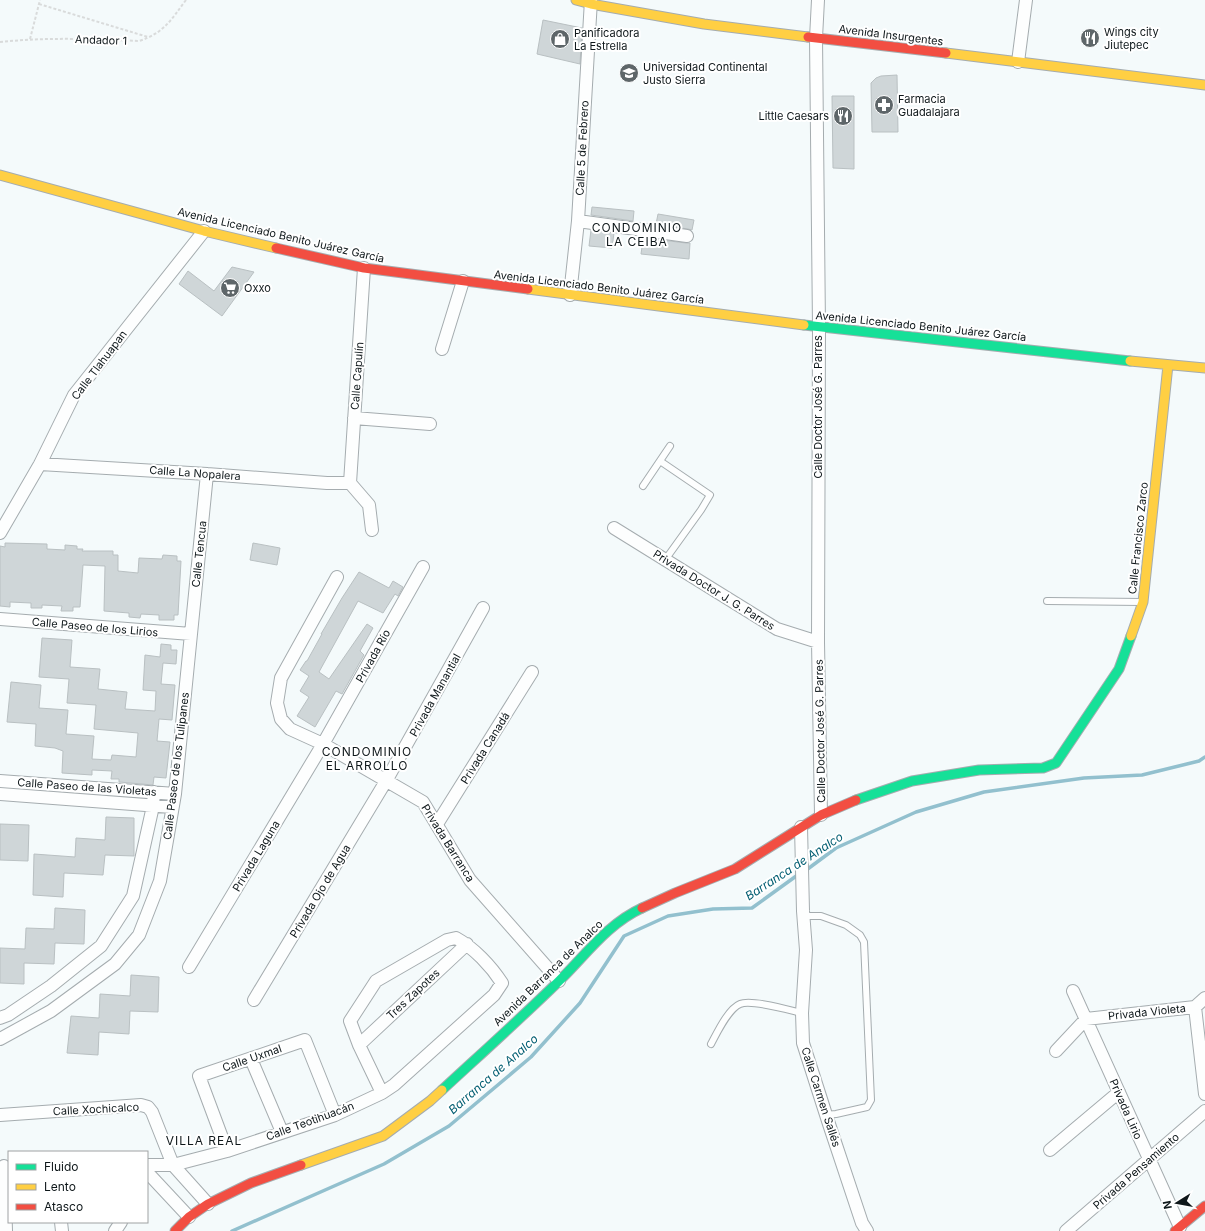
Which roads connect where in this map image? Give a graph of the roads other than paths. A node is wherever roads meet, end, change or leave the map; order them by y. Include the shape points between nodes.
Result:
1 (576, 0) edge
2 (818, 0) edge
3 (1026, 0) edge
4 (591, 2) edge
5 (816, 38) junction
6 (1018, 62) junction
7 (1205, 85) edge
8 (0, 175) edge
9 (578, 221) junction
10 (204, 231) junction
11 (687, 236) dead end
12 (364, 268) junction
13 (463, 281) junction
14 (570, 295) junction
15 (818, 327) junction
16 (442, 349) dead end
17 (1168, 365) junction
18 (1205, 368) edge
19 (354, 418) junction
20 (430, 424) dead end
21 (670, 446) dead end
22 (660, 461) junction
23 (40, 464) junction
24 (207, 474) junction
25 (350, 483) junction
26 (643, 486) dead end
27 (614, 528) dead end
28 (372, 530) dead end
29 (0, 533) edge
30 (665, 560) junction
31 (423, 567) dead end
32 (337, 577) dead end
33 (1047, 601) dead end
34 (1143, 602) junction
35 (483, 608) dead end
36 (0, 619) edge
37 (191, 634) junction
38 (818, 642) junction
39 (532, 672) dead end
40 (323, 744) junction
41 (1056, 763) joint
42 (0, 781) edge
43 (386, 781) junction
44 (154, 792) junction
45 (0, 794) edge
46 (175, 794) junction
47 (153, 806) junction
48 (172, 807) junction
49 (822, 814) junction
50 (437, 824) junction
51 (801, 827) junction
52 (804, 914) junction
53 (467, 944) junction
54 (189, 967) dead end
55 (559, 981) junction
56 (1073, 991) dead end
57 (1205, 998) edge
58 (254, 1000) dead end
59 (1195, 1007) junction
60 (802, 1013) junction
61 (0, 1018) edge
62 (1086, 1019) junction
63 (0, 1039) edge
64 (711, 1044) dead end
65 (359, 1045) junction
66 (1056, 1051) dead end
67 (251, 1059) junction
68 (1119, 1092) junction
69 (382, 1093) junction
70 (1205, 1094) edge
71 (1205, 1111) edge
72 (0, 1115) edge
73 (335, 1115) junction
74 (827, 1118) junction
75 (282, 1132) junction
76 (1050, 1150) dead end
77 (228, 1151) junction
78 (1149, 1159) junction
79 (148, 1165) edge
80 (173, 1165) junction
81 (4, 1166) edge
82 (149, 1179) edge
83 (208, 1204) junction
84 (1205, 1206) edge
85 (189, 1217) junction
86 (864, 1227) edge
87 (1178, 1229) edge
88 (6, 1231) edge
89 (175, 1231) edge
90 (1066, 1231) edge

1 - 4 main road, Avenida Insurgentes
2 - 5 street, Calle Doctor José G. Parres
3 - 6 street
4 - 5 main road, Avenida Insurgentes via 704,24
4 - 9 street, Calle 5 de Febrero
5 - 6 main road, Avenida Insurgentes
5 - 15 street, Calle Doctor José G. Parres
6 - 7 main road, Avenida Insurgentes
8 - 10 main road, Avenida Licenciado Benito Juárez García
9 - 11 street
9 - 14 street, Calle 5 de Febrero
10 - 12 main road, Avenida Licenciado Benito Juárez García
10 - 23 street, Calle Tlahuapan via 74,395
12 - 13 main road, Avenida Licenciado Benito Juárez García
12 - 19 street, Calle Capulín
13 - 14 main road, Avenida Licenciado Benito Juárez García
13 - 16 street
14 - 15 main road, Avenida Licenciado Benito Juárez García
15 - 17 main road, Avenida Licenciado Benito Juárez García
15 - 38 street, Calle Doctor José G. Parres
17 - 18 main road, Avenida Licenciado Benito Juárez García
17 - 34 main road, Calle Francisco Zarco
19 - 20 street
19 - 25 street, Calle Capulín
21 - 22 lane
22 - 26 lane
22 - 30 lane via 710,495
23 - 24 street, Calle La Nopalera
23 - 29 street, Calle Tlahuapan
24 - 25 street, Calle La Nopalera
24 - 37 street, Calle Tencua
25 - 28 street via 369,505
27 - 30 street, Privada Doctor J. G. Parres
30 - 38 street, Privada Doctor J. G. Parres via 777,629
31 - 40 street, Privada Río
32 - 40 street, Privada Barranca via 281,678 277,703 281,719 290,729
33 - 34 lane
34 - 41 main road, Calle Francisco Zarco via 1119,669
35 - 43 street, Privada Manantial
36 - 37 street, Calle Paseo de los Lirios
37 - 46 street, Calle Paseo de los Tulipanes
38 - 49 street, Calle Doctor José G. Parres
39 - 50 street, Privada Canadá
40 - 43 street, Privada Barranca
40 - 54 street, Privada Laguna
41 - 49 main road, Avenida Barranca de Analco via 1044,768 979,770 912,781
42 - 44 street, Calle Paseo de las Violetas
43 - 50 street, Privada Barranca via 423,802
43 - 58 street, Privada Ojo de Agua
44 - 46 street, Calle Paseo de las Violetas
44 - 47 street, Calle Paseo de los Tulipanes
45 - 47 street, Calle Paseo de las Violetas
46 - 48 street, Calle Paseo de los Tulipanes
47 - 48 street, Calle Paseo de las Violetas
47 - 61 street, Calle Paseo de los Tulipanes via 133,896 101,946 51,986
48 - 63 street, Calle Paseo de los Tulipanes via 160,881 139,935 115,964 51,1011
49 - 51 main road, Avenida Barranca de Analco
50 - 55 street, Privada Barranca via 470,880
51 - 52 street, Calle Carmen Sallés
51 - 55 main road, Avenida Barranca de Analco via 735,869 632,913 602,936
52 - 60 street, Calle Carmen Sallés via 806,950
52 - 74 lane via 820,916 846,925 860,935 864,942 871,1100 867,1107
53 - 65 street, Tres Zapotes
53 - 65 street via 456,938 447,940 376,981 350,1021
53 - 69 street, Calle Teotihuacán via 495,972 502,983 494,996
55 - 83 main road, Avenida Barranca de Analco via 430,1101 382,1136 251,1183
56 - 62 street, Privada Lirio
57 - 59 street, Privada Violeta
59 - 62 street, Privada Violeta
59 - 70 street
60 - 64 lane via 751,1002 740,1004 726,1017
60 - 74 street, Calle Carmen Sallés via 803,1043
62 - 66 street
62 - 68 street, Privada Lirio
65 - 69 street
67 - 73 street, Calle Uxmal via 305,1040
67 - 75 street
67 - 77 street, Calle Uxmal via 199,1076
68 - 76 street
68 - 78 street, Privada Lirio
69 - 73 street, Calle Teotihuacán
71 - 78 street, Privada Pensamiento
72 - 80 street, Calle Xochicalco via 141,1105 148,1107
73 - 75 street, Calle Teotihuacán
74 - 86 street, Calle Carmen Sallés
75 - 77 street, Calle Teotihuacán
77 - 80 street, Calle Teotihuacán
78 - 87 street, Privada Lirio
78 - 90 street, Privada Pensamiento
79 - 80 street, Calle Teotihuacán
80 - 83 street, Calle Xochicalco
81 - 88 street
82 - 85 street
83 - 85 main road, Avenida Barranca de Analco
84 - 87 main road
85 - 89 main road, Avenida Barranca de Analco

